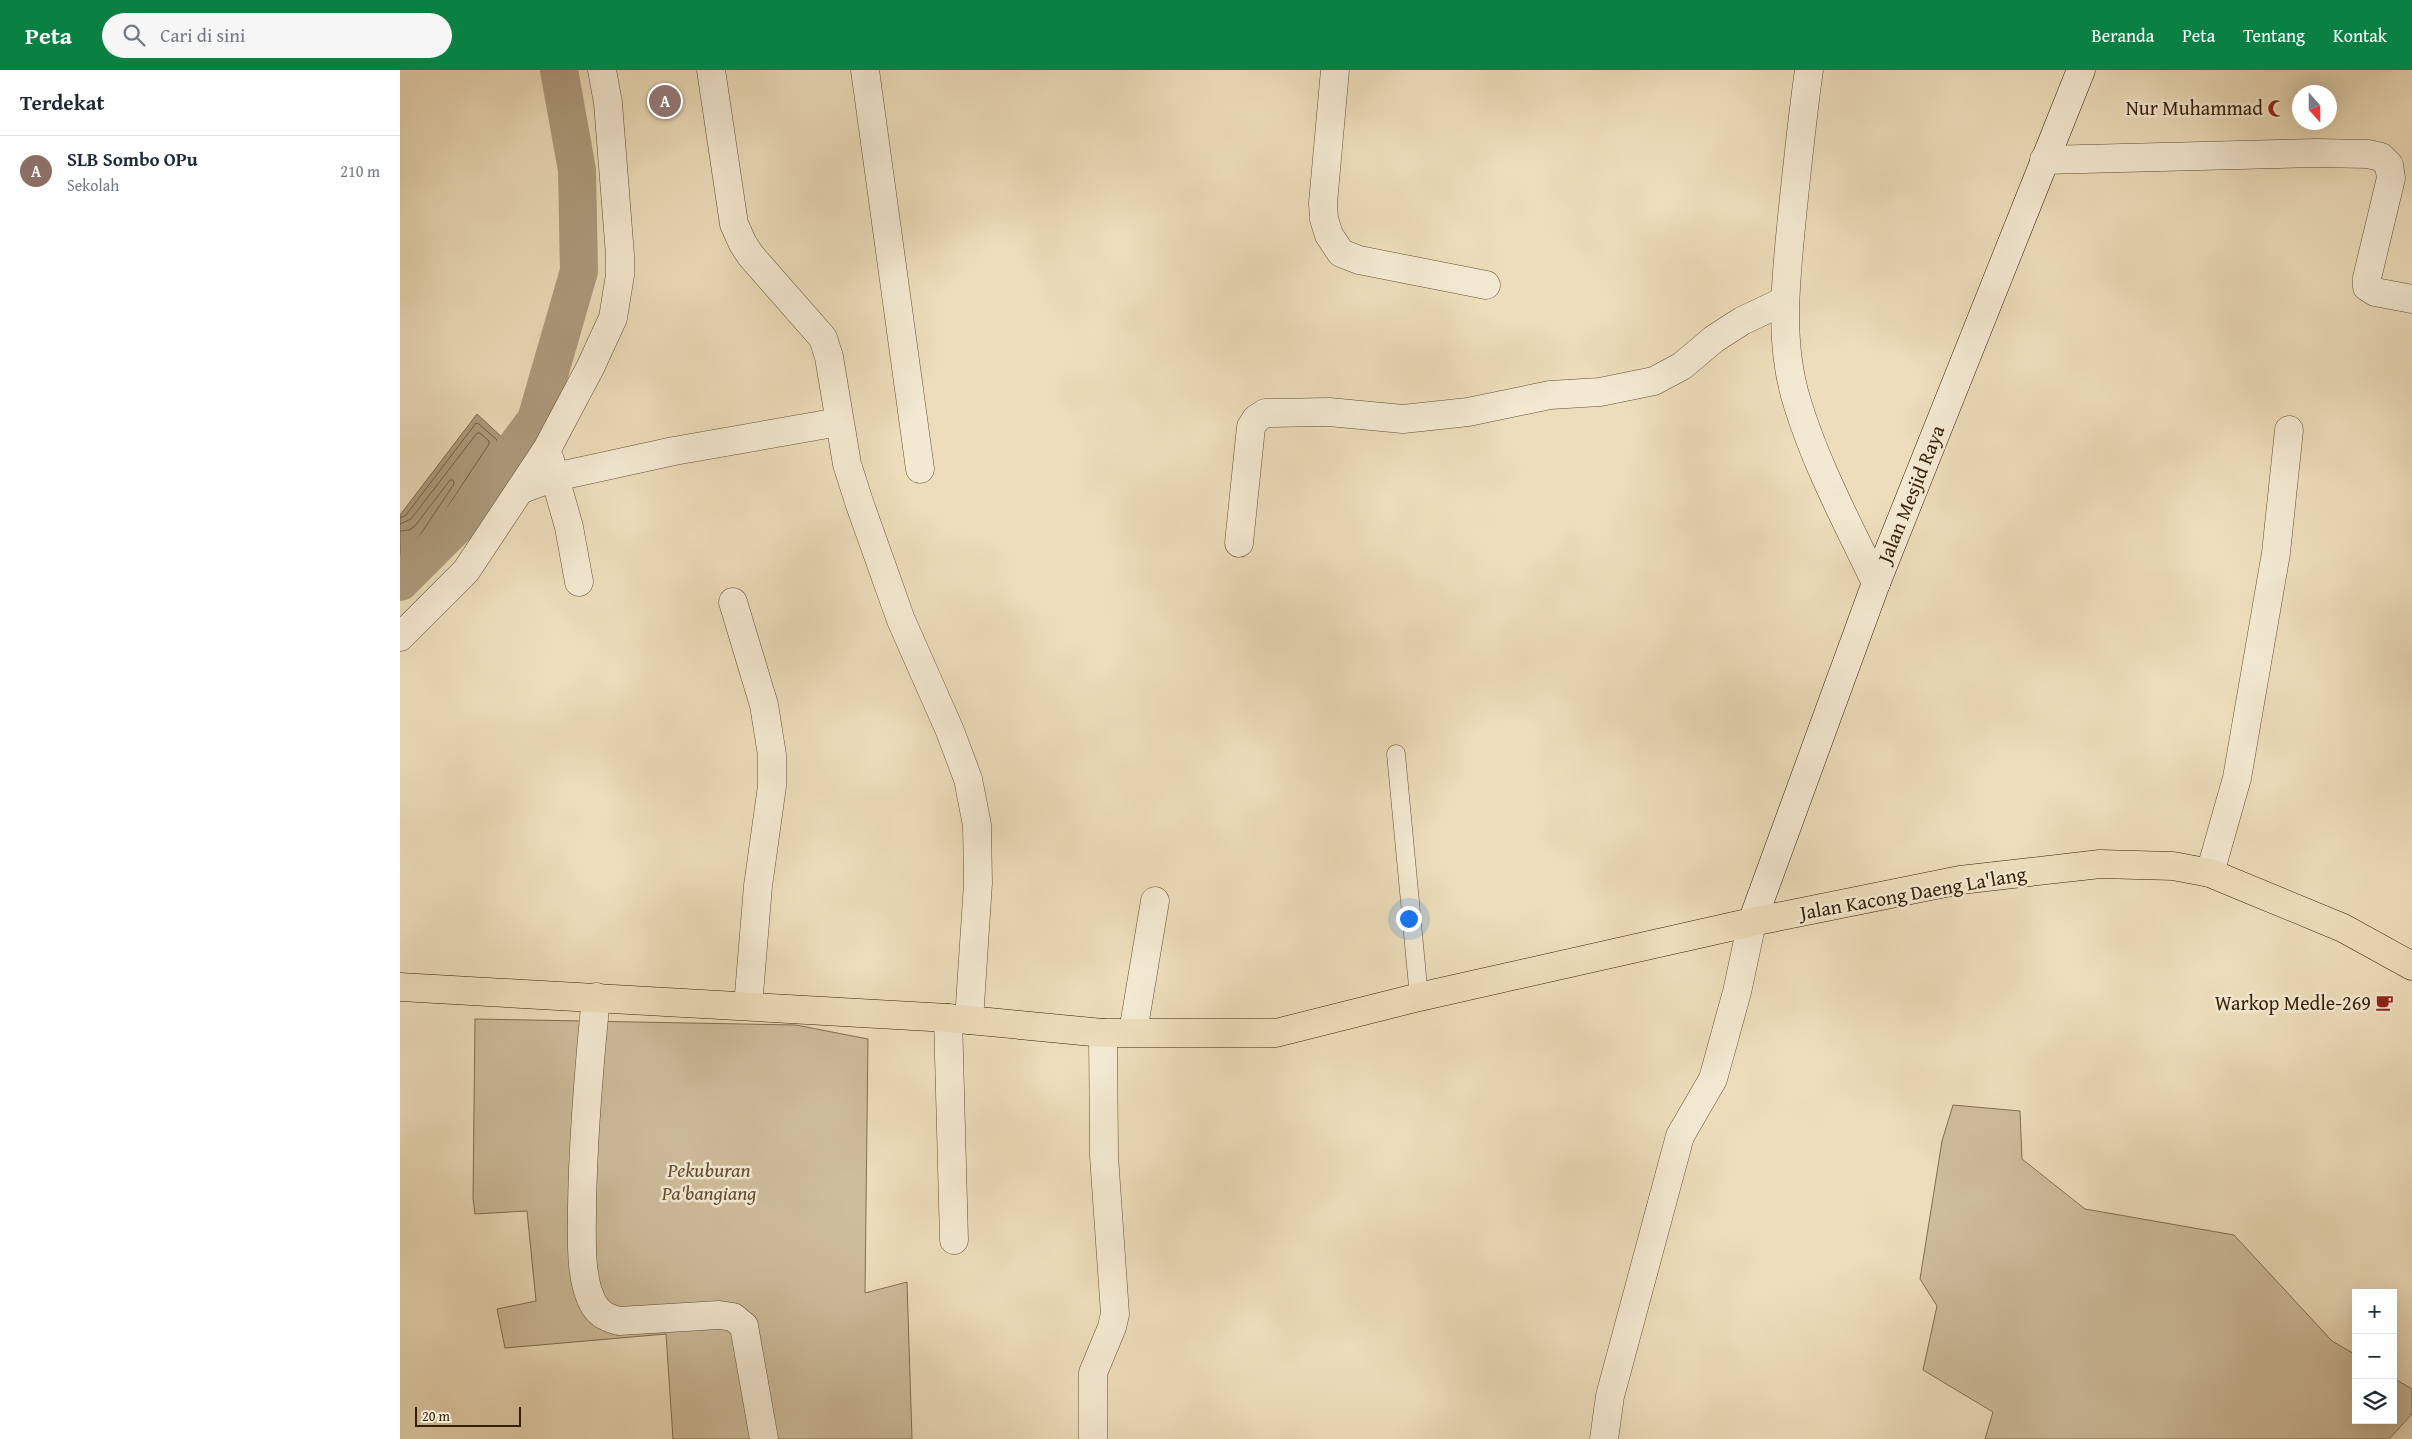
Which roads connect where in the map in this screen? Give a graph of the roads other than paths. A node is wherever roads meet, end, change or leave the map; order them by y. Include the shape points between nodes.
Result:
1 (602, 70) edge
2 (711, 70) edge
3 (865, 70) edge
4 (1335, 70) edge
5 (1809, 70) edge
6 (2081, 70) edge
7 (2044, 160) junction
8 (1486, 285) dead end
9 (2412, 299) edge
10 (1784, 302) junction
11 (839, 422) junction
12 (2289, 430) dead end
13 (546, 450) junction
14 (920, 469) dead end
15 (555, 477) junction
16 (520, 490) junction
17 (1239, 543) dead end
18 (579, 582) dead end
19 (1876, 583) junction
20 (733, 602) dead end
21 (400, 637) edge
22 (1396, 754) dead end
23 (2210, 873) junction
24 (1155, 901) dead end
25 (1752, 922) junction
26 (2412, 966) edge
27 (400, 987) edge
28 (596, 997) junction
29 (1419, 997) junction
30 (748, 1006) junction
31 (958, 1019) junction
32 (1133, 1032) junction
33 (1103, 1033) junction
34 (954, 1240) dead end
35 (764, 1439) edge
36 (1093, 1439) edge
37 (1604, 1439) edge

1 - 13 street via 608,103 620,275 613,318
2 - 11 street via 734,224 751,256 823,338
3 - 14 street
4 - 8 street via 1323,203 1329,235 1341,253 1359,260
5 - 10 street
6 - 7 street, Jalan Mesjid Raya
7 - 9 street via 2316,153 2381,157 2389,165 2391,178 2366,278 2367,287 2375,292
7 - 19 street, Jalan Mesjid Raya
10 - 17 street via 1742,321 1682,366 1654,381 1600,392 1550,394 1468,412 1403,419 1329,412 1266,413 1251,427
10 - 19 street via 1788,358 1796,401 1817,458
11 - 15 street via 674,451
11 - 31 street via 847,464 898,611 968,779 977,825 978,883
12 - 23 street via 2276,553 2241,758
13 - 15 street
13 - 16 street
15 - 16 street
15 - 18 street via 569,527
16 - 21 street via 466,570
19 - 25 street, Jalan Mesjid Raya
20 - 30 street via 764,705 772,755 772,786 758,886
22 - 29 lane
23 - 25 main road, Jalan Kacong Daeng La'lang via 2173,866 2100,864 1960,880
23 - 26 main road, Jalan Kacong Daeng La'lang via 2343,928
24 - 32 street
25 - 29 main road, Jalan Kacong Daeng La'lang
25 - 37 street, Jalan Mesjid Raya via 1713,1079 1680,1136 1610,1396
27 - 28 main road, Jalan Kacong Daeng La'lang
28 - 30 main road, Jalan Kacong Daeng La'lang
28 - 35 street via 583,1136 582,1238 586,1281 594,1304 605,1317 619,1321 733,1317 744,1326
29 - 32 main road, Jalan Kacong Daeng La'lang via 1276,1033
30 - 31 main road, Jalan Kacong Daeng La'lang
31 - 33 main road, Jalan Kacong Daeng La'lang
31 - 34 street
32 - 33 main road, Jalan Kacong Daeng La'lang
33 - 36 street via 1104,1156 1115,1314 1092,1373

